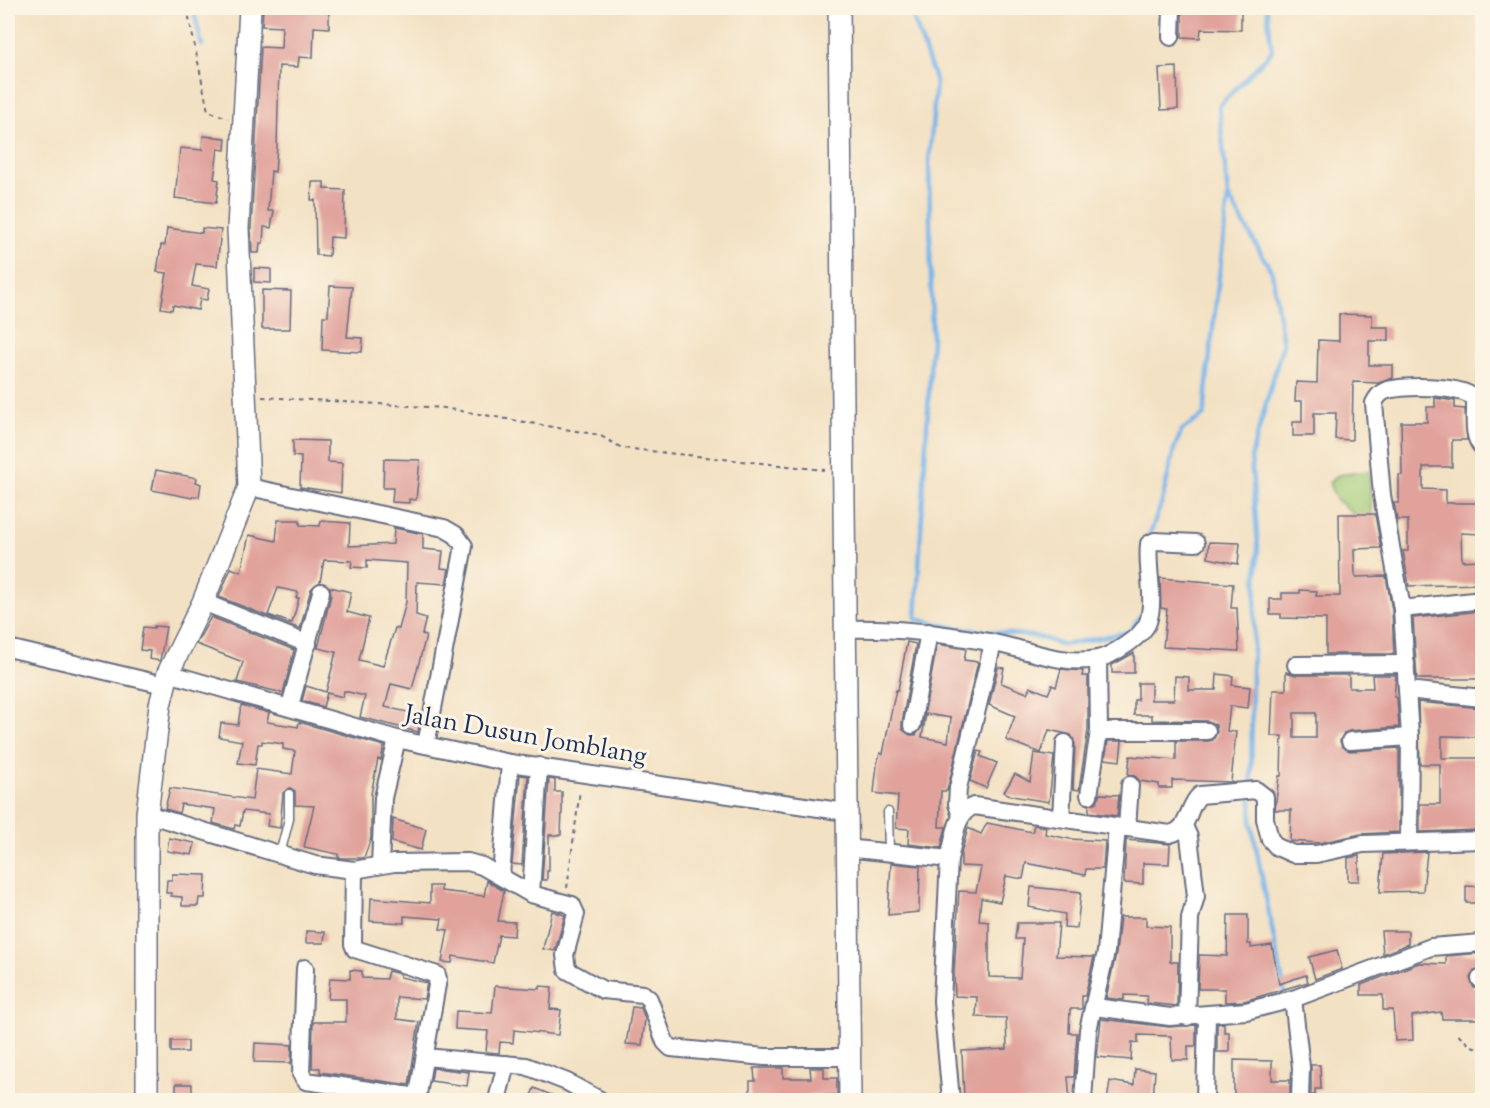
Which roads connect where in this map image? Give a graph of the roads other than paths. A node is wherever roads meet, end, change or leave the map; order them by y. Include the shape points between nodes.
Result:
1 (250, 8) edge
2 (839, 8) edge
3 (1172, 8) edge
4 (1172, 37) dead end
5 (1482, 447) edge
6 (249, 487) junction
7 (1196, 543) dead end
8 (321, 592) dead end
9 (1482, 600) edge
10 (203, 602) junction
11 (1402, 609) junction
12 (844, 629) junction
13 (929, 632) junction
14 (993, 643) junction
15 (308, 644) junction
16 (8, 648) edge
17 (1098, 659) junction
18 (1406, 664) junction
19 (1296, 665) dead end
20 (166, 679) junction
21 (1407, 690) junction
22 (1482, 698) edge
23 (290, 706) junction
24 (912, 725) dead end
25 (1099, 731) junction
26 (1207, 731) dead end
27 (1410, 737) junction
28 (398, 739) junction
29 (1350, 741) dead end
30 (1065, 743) dead end
31 (426, 745) junction
32 (510, 763) junction
33 (539, 766) junction
34 (1130, 785) dead end
35 (289, 794) dead end
36 (1089, 795) dead end
37 (846, 812) junction
38 (888, 812) dead end
39 (147, 814) junction
40 (961, 816) junction
41 (1061, 818) junction
42 (1184, 826) junction
43 (1122, 828) junction
44 (1482, 840) edge
45 (1409, 841) junction
46 (846, 848) junction
47 (889, 852) junction
48 (280, 854) junction
49 (949, 859) junction
50 (380, 865) junction
51 (354, 870) junction
52 (501, 876) junction
53 (531, 894) junction
54 (1482, 943) edge
55 (305, 968) dead end
56 (1293, 999) junction
57 (1095, 1007) junction
58 (1207, 1016) junction
59 (1188, 1017) junction
60 (425, 1057) junction
61 (849, 1057) junction
62 (506, 1064) junction
63 (417, 1099) edge
64 (147, 1101) edge
65 (496, 1101) edge
66 (600, 1101) edge
67 (850, 1101) edge
68 (951, 1101) edge
69 (1083, 1101) edge
70 (1204, 1101) edge
71 (1300, 1101) edge

1 - 6 street via 238,228
2 - 12 street
3 - 4 street
5 - 11 street via 1475,431 1475,399 1465,391 1395,388 1384,391 1374,403 1382,495
6 - 10 street
6 - 31 street via 444,528 461,540 464,546
7 - 17 street via 1149,544 1148,623
8 - 15 street
9 - 11 street
10 - 15 street
10 - 20 street
11 - 18 street
12 - 13 street
12 - 37 street
13 - 14 street
13 - 24 street
14 - 17 street via 1063,658
14 - 40 street via 958,788
15 - 23 street
16 - 20 street, Jalan Dusun Jomblang
17 - 25 street
18 - 19 street
18 - 21 street
20 - 23 street, Jalan Dusun Jomblang
20 - 39 street
21 - 22 street
21 - 27 street
23 - 28 street, Jalan Dusun Jomblang
25 - 26 street
25 - 36 street
27 - 29 street
27 - 45 street
28 - 31 street, Jalan Dusun Jomblang
28 - 50 street via 383,798
30 - 41 street
31 - 32 street, Jalan Dusun Jomblang
32 - 33 street, Jalan Dusun Jomblang
32 - 52 street
33 - 37 street, Jalan Dusun Jomblang
33 - 53 street
34 - 43 street
35 - 48 lane via 289,819
37 - 46 street
38 - 47 lane
39 - 48 street
39 - 64 street
40 - 41 street via 974,806
40 - 49 street
41 - 43 street
42 - 43 street via 1170,834
42 - 45 street via 1200,795 1250,791 1265,797 1270,839 1284,851 1316,854 1364,844
42 - 59 street via 1189,837 1196,896 1190,918
43 - 57 street
44 - 45 street
46 - 47 street
46 - 61 street
47 - 49 street
48 - 51 street via 315,865
49 - 68 street via 942,1001
50 - 51 street
50 - 52 street via 468,862
51 - 60 street via 355,949 436,975 438,985
52 - 53 street
53 - 61 street via 572,905 576,914 565,955 567,970 603,990 643,994 649,999 665,1042 671,1048 773,1058
54 - 56 street via 1431,947
55 - 63 street via 301,1074 306,1081
56 - 58 street
56 - 71 street via 1301,1067
57 - 59 street via 1150,1016
57 - 69 street via 1086,1045
58 - 59 street
58 - 70 street
60 - 62 street
60 - 63 street
61 - 67 street
62 - 65 street
62 - 66 street via 541,1070

